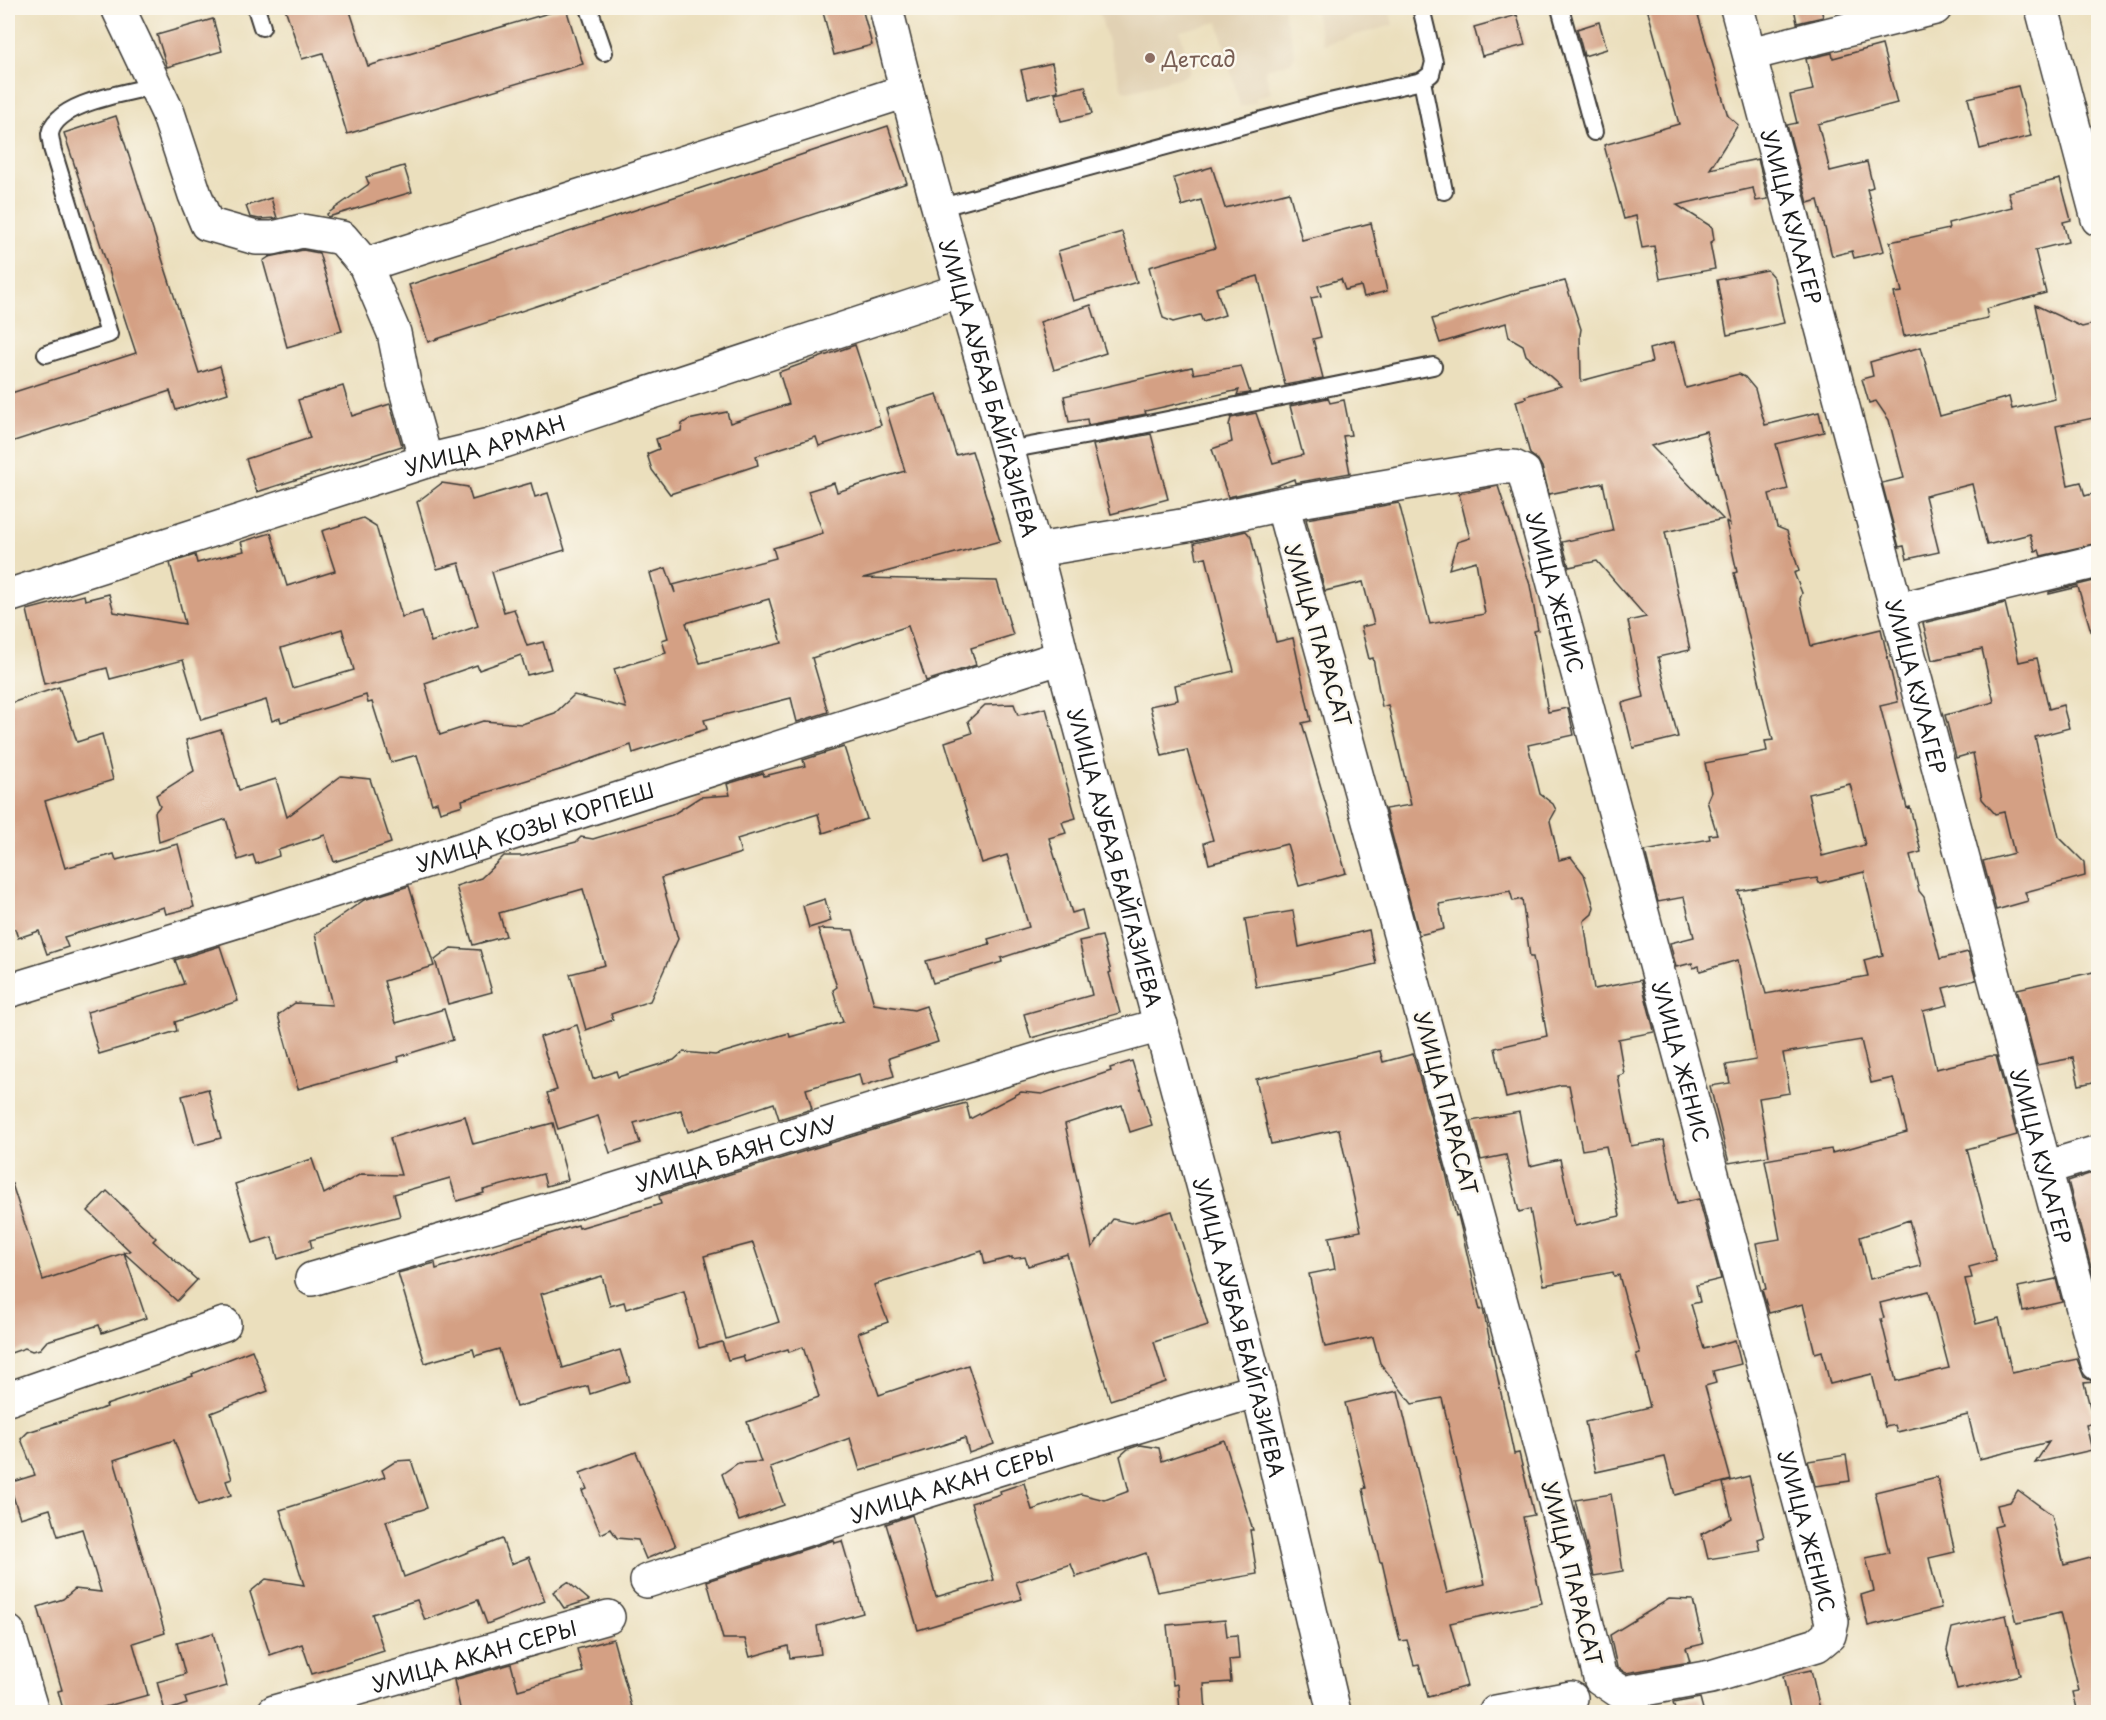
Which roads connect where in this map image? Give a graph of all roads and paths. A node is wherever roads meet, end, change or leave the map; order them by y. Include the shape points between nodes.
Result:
1 (118, 8) edge
2 (256, 8) edge
3 (589, 8) edge
4 (886, 8) edge
5 (1421, 8) edge
6 (1560, 8) edge
7 (1737, 8) edge
8 (1935, 8) edge
9 (2042, 8) edge
10 (262, 27) dead end
11 (604, 52) dead end
12 (1750, 54) junction
13 (1422, 81) junction
14 (154, 86) junction
15 (906, 91) junction
16 (1594, 132) dead end
17 (1444, 190) dead end
18 (938, 208) junction
19 (2098, 219) edge
20 (366, 265) junction
21 (961, 290) junction
22 (46, 354) dead end
23 (1433, 366) dead end
24 (1008, 450) junction
25 (426, 461) junction
26 (1282, 504) junction
27 (1036, 550) junction
28 (2098, 561) edge
29 (8, 596) edge
30 (1897, 610) junction
31 (1062, 657) junction
32 (8, 991) edge
33 (1161, 1025) junction
34 (2098, 1152) edge
35 (2045, 1168) junction
36 (312, 1279) dead end
37 (224, 1324) dead end
38 (2098, 1364) edge
39 (1258, 1390) junction
40 (8, 1399) edge
41 (646, 1581) dead end
42 (608, 1617) dead end
43 (8, 1632) edge
44 (1622, 1693) joint
45 (1571, 1698) dead end
46 (32, 1713) edge
47 (274, 1713) edge
48 (1334, 1713) edge
49 (1496, 1713) edge

1 - 14 street
2 - 10 lane
3 - 11 lane
4 - 15 street, УЛИЦА АУБАЯ БАЙГАЗИЕВА
5 - 13 lane via 1434,62 1431,74
6 - 16 lane
7 - 12 street, УЛИЦА КУЛАГЕР
8 - 12 street
9 - 19 street
12 - 30 street, УЛИЦА КУЛАГЕР
13 - 17 lane
13 - 18 lane via 1325,103
14 - 20 street via 168,113 207,224 256,238 302,231 342,238
14 - 22 lane via 71,109 57,120 50,134 109,333
15 - 18 street, УЛИЦА АУБАЯ БАЙГАЗИЕВА
15 - 20 street
18 - 21 street, УЛИЦА АУБАЯ БАЙГАЗИЕВА
20 - 25 street via 393,333
21 - 24 street, УЛИЦА АУБАЯ БАЙГАЗИЕВА
21 - 25 street, УЛИЦА АРМАН via 489,446
23 - 24 lane
24 - 27 street, УЛИЦА АУБАЯ БАЙГАЗИЕВА
25 - 29 street, УЛИЦА АРМАН
26 - 27 street via 1187,525
26 - 44 street, УЛИЦА ПАРАСАТ via 1600,1678
26 - 44 street, УЛИЦА ЖЕНИС via 1500,467 1524,472 1832,1622 1829,1635 1817,1645 1712,1677
27 - 31 street, УЛИЦА АУБАЯ БАЙГАЗИЕВА
28 - 30 street
30 - 35 street, УЛИЦА КУЛАГЕР
31 - 32 street, УЛИЦА КОЗЫ КОРПЕШ
31 - 33 street, УЛИЦА АУБАЯ БАЙГАЗИЕВА
33 - 36 street, УЛИЦА БАЯН СУЛУ
33 - 39 street, УЛИЦА АУБАЯ БАЙГАЗИЕВА
34 - 35 street
35 - 38 street, УЛИЦА КУЛАГЕР
37 - 40 street
39 - 41 street, УЛИЦА АКАН СЕРЫ
39 - 48 street, УЛИЦА АУБАЯ БАЙГАЗИЕВА
42 - 47 street, УЛИЦА АКАН СЕРЫ
43 - 46 street
45 - 49 street

